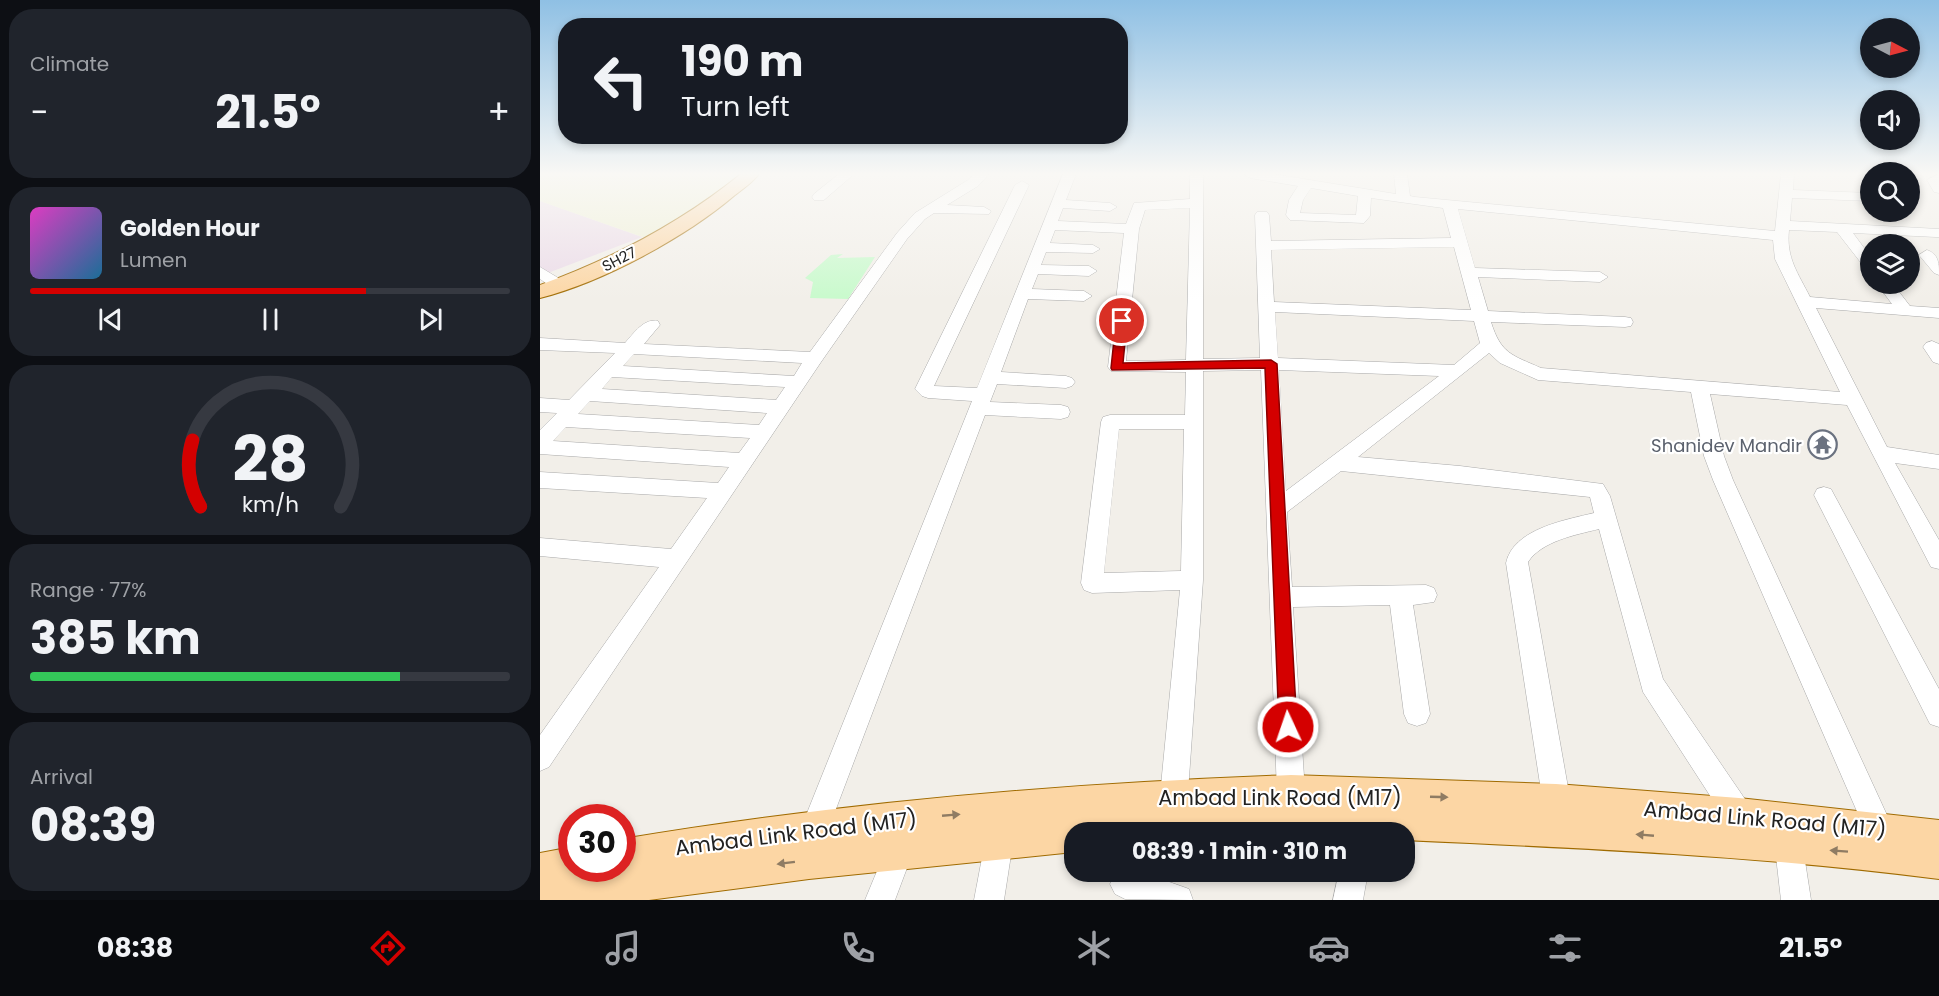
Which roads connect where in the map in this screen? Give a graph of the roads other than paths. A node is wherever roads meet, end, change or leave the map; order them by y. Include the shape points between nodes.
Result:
1 (697, 216) edge
2 (921, 216) edge
3 (1007, 216) edge
4 (1052, 216) edge
5 (1136, 216) edge
6 (1197, 216) edge
7 (1263, 216) edge
8 (1294, 216) edge
9 (1363, 216) edge
10 (1452, 216) edge
11 (1603, 216) edge
12 (1783, 216) edge
13 (1049, 225) junction
14 (1841, 228) junction
15 (1132, 229) junction
16 (1782, 230) junction
17 (1936, 233) dead end
18 (1460, 242) junction
19 (1266, 246) junction
20 (1041, 247) junction
21 (1093, 249) dead end
22 (1860, 252) edge
23 (1032, 269) junction
24 (1089, 271) dead end
25 (540, 272) edge
26 (1469, 272) junction
27 (1600, 277) dead end
28 (559, 285) junction
29 (540, 292) edge
30 (1022, 294) junction
31 (1893, 294) edge
32 (1084, 296) dead end
33 (1806, 302) junction
34 (1269, 307) junction
35 (1906, 311) junction
36 (1939, 313) edge
37 (1481, 316) junction
38 (1625, 321) dead end
39 (652, 324) dead end
40 (540, 344) edge
41 (1489, 344) junction
42 (629, 349) junction
43 (815, 357) junction
44 (1271, 364) junction
45 (1193, 365) junction
46 (608, 371) junction
47 (1458, 371) junction
48 (798, 382) junction
49 (1066, 382) dead end
50 (1700, 386) junction
51 (984, 393) junction
52 (1854, 399) junction
53 (540, 405) edge
54 (781, 406) junction
55 (573, 407) junction
56 (1061, 412) dead end
57 (1193, 422) junction
58 (764, 432) junction
59 (540, 442) edge
60 (540, 447) edge
61 (1880, 453) junction
62 (744, 461) junction
63 (1939, 462) edge
64 (1337, 464) junction
65 (540, 480) edge
66 (723, 491) junction
67 (1824, 495) dead end
68 (1278, 508) junction
69 (1606, 519) junction
70 (1930, 531) edge
71 (540, 547) edge
72 (677, 559) junction
73 (1939, 560) edge
74 (1192, 580) junction
75 (1426, 595) dead end
76 (1400, 596) junction
77 (1282, 597) junction
78 (1417, 714) dead end
79 (1939, 715) edge
80 (540, 758) edge
81 (1291, 792) junction
82 (1738, 815) junction
83 (1154, 816) edge
84 (1559, 816) junction
85 (1132, 822) edge
86 (1313, 822) edge
87 (1415, 824) edge
88 (1064, 836) edge
89 (827, 837) junction
90 (1939, 837) edge
91 (999, 842) junction
92 (1885, 842) junction
93 (1789, 848) junction
94 (899, 852) junction
95 (636, 855) edge
96 (1939, 861) edge
97 (558, 868) edge
98 (540, 871) edge
99 (1352, 882) edge
100 (1124, 885) edge
101 (682, 887) edge
102 (546, 900) edge
103 (880, 900) edge
104 (989, 900) edge
105 (1178, 900) edge
106 (1348, 900) edge
107 (1797, 900) edge

1 - 28 main road, SH27 / SH27 via 594,272
2 - 43 street via 902,236
3 - 51 street via 924,389
4 - 13 street
5 - 15 street
6 - 45 street
7 - 19 street
8 - 9 street
10 - 18 street
11 - 16 street
12 - 16 street
13 - 15 street
13 - 20 street
14 - 16 street
14 - 17 street
14 - 22 street
15 - 45 street via 1117,368
16 - 33 street via 1783,259
18 - 19 street
18 - 26 street
19 - 34 street
20 - 21 street
20 - 23 street
23 - 24 street
23 - 30 street
25 - 28 street
26 - 27 street
26 - 37 street
28 - 29 main road, SH27 / SH27
30 - 32 street
30 - 51 street
31 - 35 street
33 - 35 street
33 - 52 street
34 - 37 street
34 - 44 street
35 - 36 street
37 - 38 street
37 - 41 street
39 - 42 street
40 - 42 street
41 - 47 street
41 - 50 street via 1506,359 1538,374
42 - 43 street
42 - 46 street
43 - 48 street
44 - 45 street
44 - 47 street
44 - 68 street
45 - 57 street
46 - 48 street
46 - 55 street
47 - 64 street
48 - 54 street
49 - 51 street
50 - 52 street
50 - 92 street via 1714,456 1723,480
51 - 56 street
51 - 89 street
52 - 61 street
53 - 55 street
54 - 55 street
54 - 58 street
55 - 58 street
55 - 59 street
57 - 74 street
57 - 74 street via 1110,422 1092,583
58 - 62 street
60 - 62 street
61 - 63 street
61 - 70 street
62 - 66 street
64 - 68 street
64 - 69 street via 1589,488 1600,496
65 - 66 street
66 - 72 street
67 - 79 street
68 - 77 street
69 - 82 street via 1652,684
69 - 84 street via 1557,532 1530,546 1518,559
70 - 73 street
71 - 72 street
72 - 80 street
74 - 83 street
75 - 76 street
76 - 77 street
76 - 78 street
77 - 81 street
81 - 83 main road, Ambad Link Road (M17)
81 -> 84 main road, Ambad Link Road (M17)
82 - 84 main road, Ambad Link Road (M17)
82 - 92 main road, Ambad Link Road (M17)
83 - 85 main road, Ambad Link Road (M17)
83 - 86 main road, Ambad Link Road (M17)
89 -> 83 main road, Ambad Link Road (M17)
84 - 87 main road, Ambad Link Road (M17)
93 -> 84 main road, Ambad Link Road (M17) via 1627,833
88 - 91 main road, Ambad Link Road (M17)
89 - 94 main road, Ambad Link Road (M17)
89 - 95 main road, Ambad Link Road (M17) via 738,837
89 -> 101 main road, Ambad Link Road (M17)
90 - 92 main road, Ambad Link Road (M17)
91 - 94 main road, Ambad Link Road (M17)
91 - 104 street
92 -> 93 main road, Ambad Link Road (M17)
92 - 96 main road, Ambad Link Road (M17)
93 - 107 street
94 - 103 street
97 - 98 main road
99 - 106 street
100 - 105 street
101 - 102 main road, Ambad Link Road (M17)

